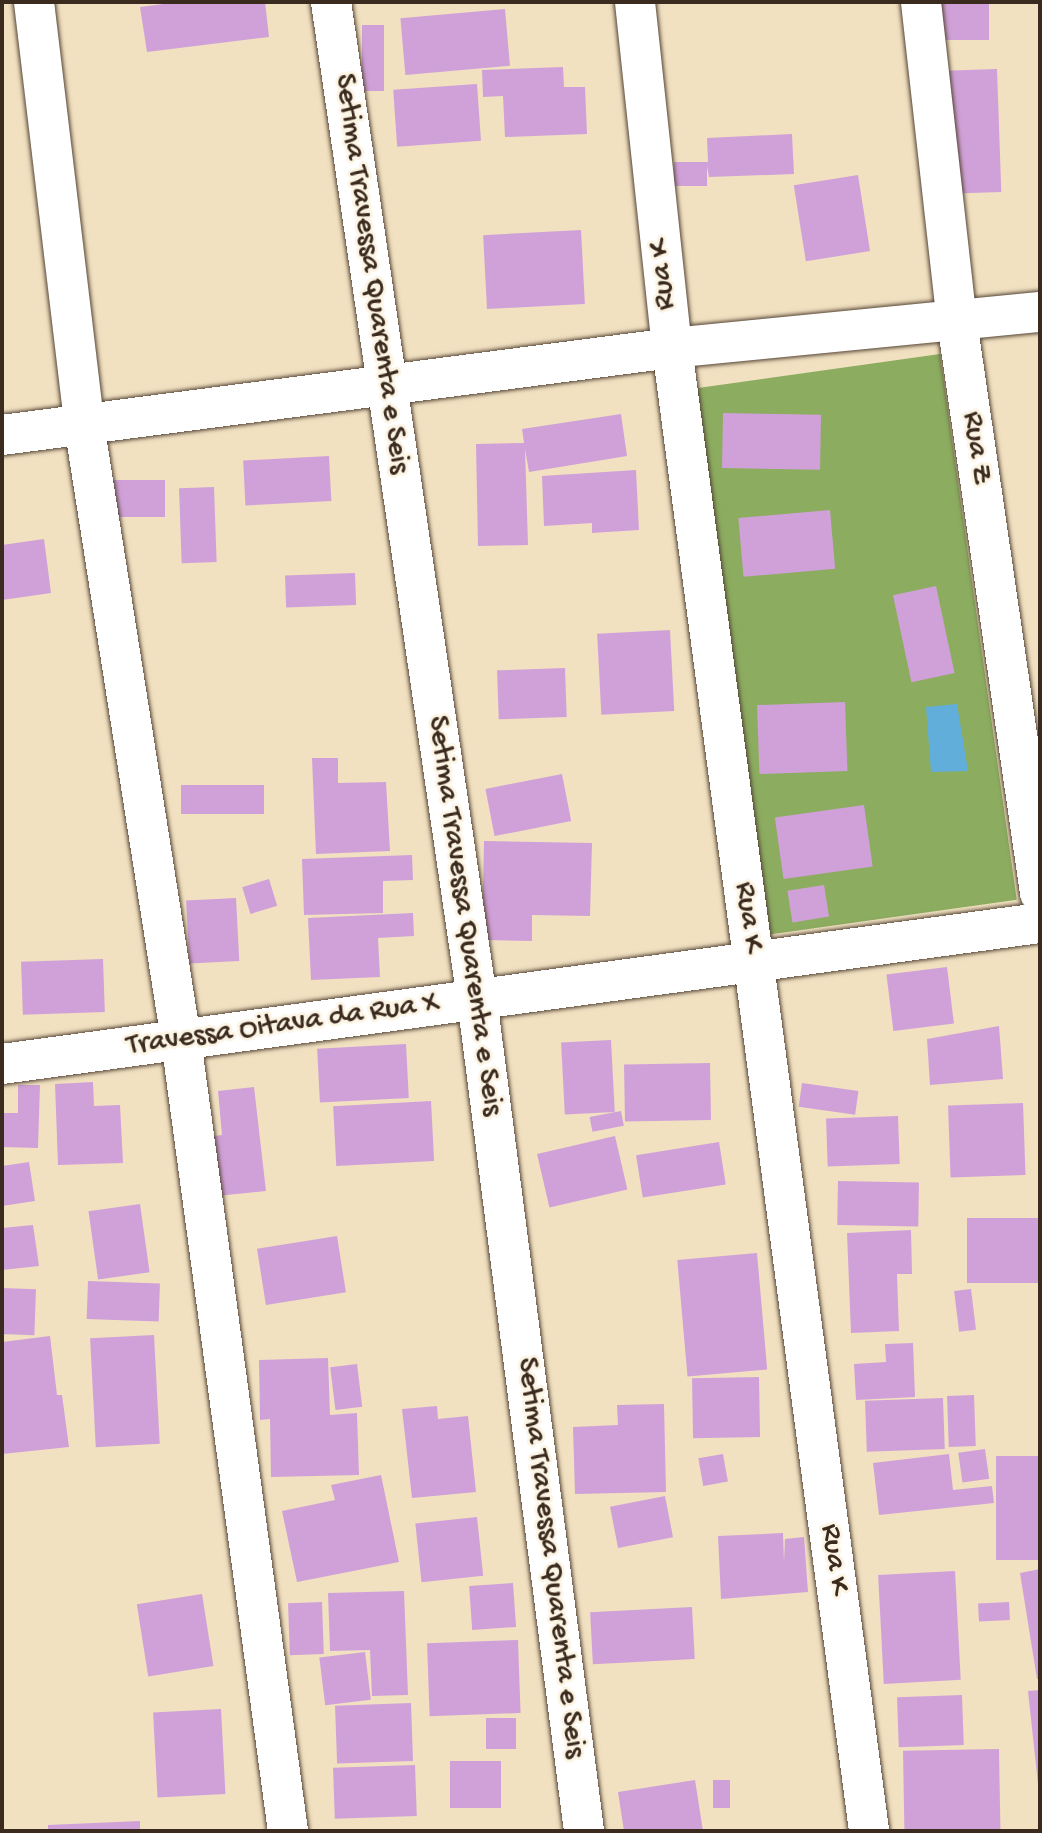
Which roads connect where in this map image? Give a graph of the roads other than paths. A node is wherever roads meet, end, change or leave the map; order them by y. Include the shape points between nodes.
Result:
1 (34, 2) edge
2 (331, 2) edge
3 (635, 2) edge
4 (921, 2) edge
5 (1040, 312) edge
6 (957, 321) junction
7 (672, 348) junction
8 (386, 387) junction
9 (84, 424) junction
10 (2, 435) edge
11 (1040, 893) edge
12 (1040, 923) edge
13 (753, 963) junction
14 (477, 999) junction
15 (181, 1040) junction
16 (2, 1064) edge
17 (288, 1831) edge
18 (584, 1831) edge
19 (869, 1831) edge

1 - 9 street
2 - 8 street, Setima Travessa Quarenta e Seis
3 - 7 street, Rua K
4 - 6 street, Rua Z
5 - 6 street
6 - 7 street
6 - 11 street, Rua Z
7 - 8 street
7 - 13 street, Rua K
8 - 9 street
8 - 14 street, Setima Travessa Quarenta e Seis
9 - 10 street
9 - 15 street
12 - 13 street, Travessa Oitava da Rua X
13 - 14 street, Travessa Oitava da Rua X
13 - 19 street, Rua K
14 - 15 street, Travessa Oitava da Rua X
14 - 18 street, Setima Travessa Quarenta e Seis
15 - 16 street, Travessa Oitava da Rua X
15 - 17 street

